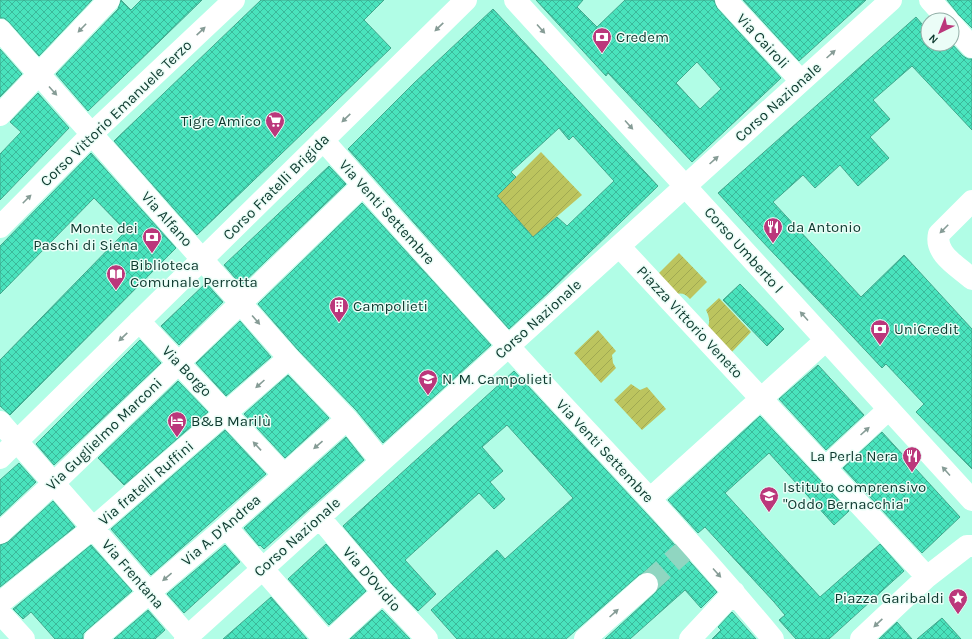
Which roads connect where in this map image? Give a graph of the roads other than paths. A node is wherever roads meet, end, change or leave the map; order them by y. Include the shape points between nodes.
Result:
1 (109, 0) edge
2 (234, 0) edge
3 (466, 0) edge
4 (515, 0) edge
5 (726, 0) edge
6 (891, 0) edge
7 (930, 0) edge
8 (941, 12) edge
9 (0, 30) edge
10 (960, 34) edge
11 (972, 47) edge
12 (38, 74) junction
13 (801, 81) junction
14 (0, 115) edge
15 (91, 135) junction
16 (323, 140) junction
17 (363, 185) junction
18 (685, 186) junction
19 (972, 201) edge
20 (0, 227) edge
21 (619, 246) junction
22 (203, 259) junction
23 (972, 279) edge
24 (241, 303) junction
25 (139, 321) junction
26 (826, 340) junction
27 (508, 346) junction
28 (289, 358) junction
29 (179, 362) junction
30 (764, 400) junction
31 (889, 409) junction
32 (227, 413) junction
33 (347, 420) junction
34 (0, 422) edge
35 (17, 441) junction
36 (0, 458) edge
37 (381, 461) junction
38 (826, 467) junction
39 (284, 475) junction
40 (54, 483) junction
41 (650, 499) junction
42 (972, 500) edge
43 (319, 517) junction
44 (93, 528) junction
45 (226, 528) junction
46 (0, 532) edge
47 (972, 546) edge
48 (262, 569) junction
49 (928, 577) junction
50 (647, 584) tunnel mouth
51 (149, 592) junction
52 (383, 592) junction
53 (734, 592) junction
54 (0, 603) edge
55 (0, 613) edge
56 (187, 638) edge
57 (24, 639) edge
58 (94, 639) edge
59 (324, 639) edge
60 (332, 639) edge
61 (427, 639) edge
62 (585, 639) edge
63 (690, 639) edge
64 (773, 639) edge
65 (861, 639) edge

1 -> 12 street
15 -> 2 street, Corso Vittorio Emanuele Terzo
3 -> 16 street, Corso Fratelli Brigida
4 -> 18 street, Corso Umberto I
5 - 13 street, Via Cairoli
13 -> 6 street, Corso Nazionale
7 - 8 street
9 - 12 street, Via Alfano
10 - 11 street
12 - 14 street
12 -> 15 street, Via Alfano
18 -> 13 street, Corso Nazionale
20 -> 15 street, Corso Vittorio Emanuele Terzo
15 - 22 street, Via Alfano
16 - 17 street, Via Venti Settembre
16 - 22 street, Corso Fratelli Brigida
17 - 24 street, Via Guglielmo Marconi
17 - 27 street, Via Venti Settembre
18 - 21 street, Corso Nazionale
26 -> 18 street, Corso Umberto I
19 -> 23 street via 939,234 937,240 944,255
21 - 27 street, Corso Nazionale
21 - 30 street, Piazza Vittorio Veneto
22 - 24 street, Via Alfano
22 - 25 street, Corso Fratelli Brigida
24 -> 28 street, Via Alfano
24 - 29 street, Via Guglielmo Marconi
25 - 29 street, Via Borgo
25 -> 35 street, Corso Fratelli Brigida
26 - 30 street
26 - 31 street, Corso Umberto I
27 - 37 street, Corso Nazionale
27 - 41 street, Via Venti Settembre
28 -> 32 street, Via fratelli Ruffini
28 - 33 street, Via Alfano
29 - 32 street, Via Borgo
29 - 40 street, Via Guglielmo Marconi
30 - 38 street, Piazza Vittorio Veneto
30 - 41 street
38 -> 31 street
42 -> 31 street, Corso Umberto I
39 -> 32 street, Via Borgo
32 - 44 street, Via fratelli Ruffini
33 - 37 street, Via Alfano
33 -> 39 street, Via A. D'Andrea
34 - 35 street, Via Frentana
35 - 36 street, Corso Fratelli Brigida
35 - 40 street, Via Frentana
37 - 43 street, Corso Nazionale
38 - 49 street, Piazza Vittorio Veneto
39 - 45 street, Via A. D'Andrea
40 - 44 street, Via Frentana
40 - 46 street, Via Guglielmo Marconi
41 -> 53 street, Via Venti Settembre via 688,548
43 - 48 street, Corso Nazionale
43 - 52 street, Via D'Ovidio
44 - 51 street, Via Frentana
44 - 54 street, Via fratelli Ruffini
45 - 48 street
45 -> 51 street, Via A. D'Andrea
47 - 49 street via 967,546
48 - 56 street, Corso Nazionale
48 - 59 street
49 -> 65 street
62 -> 50 street
51 - 56 street, Via Frentana
51 - 58 street, Via A. D'Andrea
52 - 60 street
52 - 61 street, Via D'Ovidio
53 - 63 street
53 - 64 street, Via Venti Settembre
55 - 57 street

